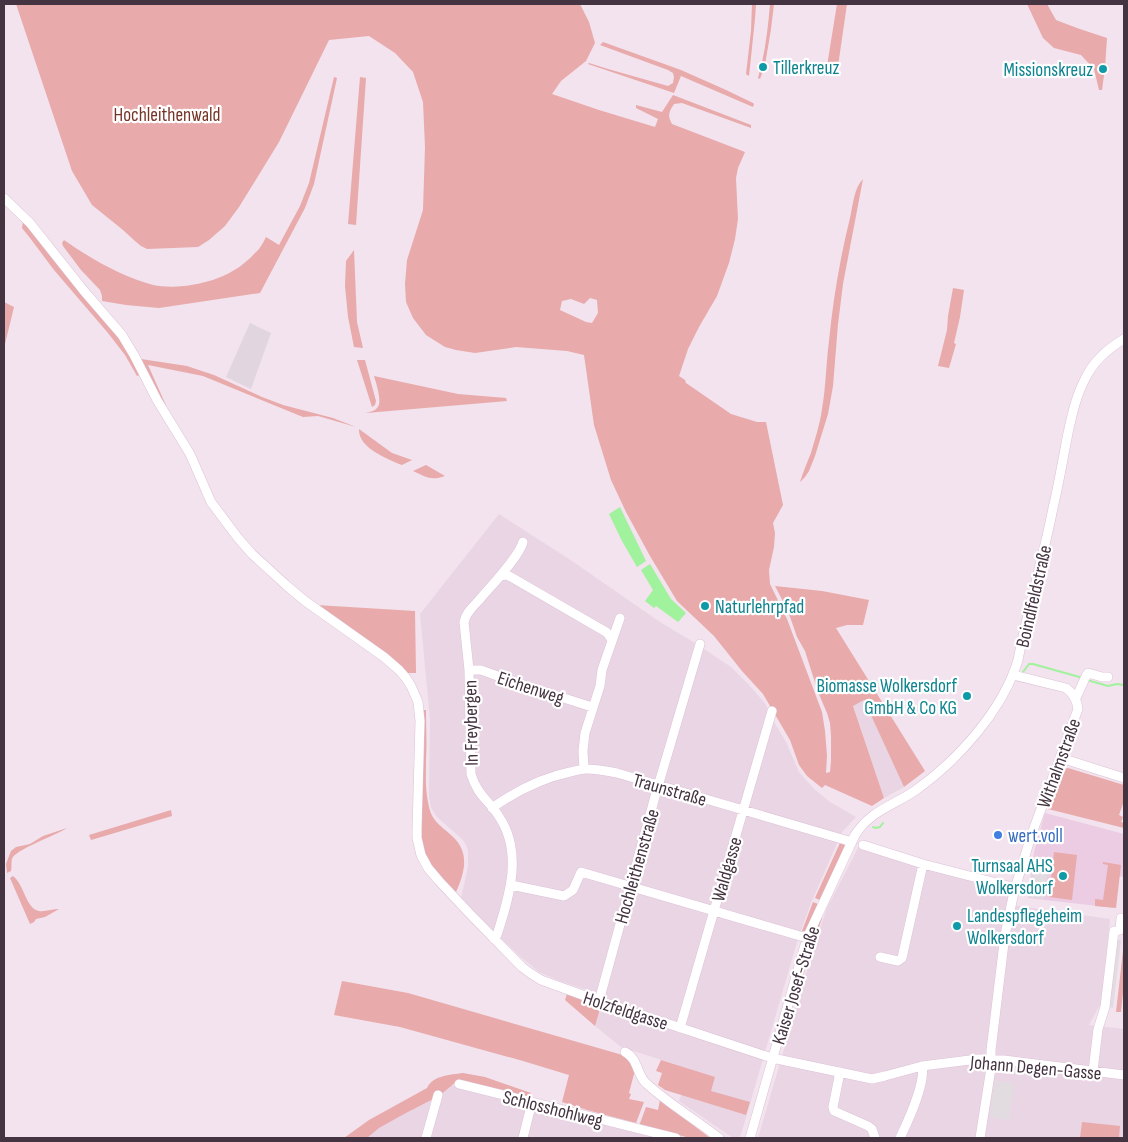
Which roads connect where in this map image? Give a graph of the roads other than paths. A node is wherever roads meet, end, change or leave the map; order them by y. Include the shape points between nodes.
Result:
1 (4, 198) edge
2 (1124, 339) edge
3 (523, 542) dead end
4 (500, 576) junction
5 (620, 618) dead end
6 (612, 640) junction
7 (700, 644) dead end
8 (469, 670) junction
9 (1013, 675) junction
10 (1108, 677) dead end
11 (1076, 698) junction
12 (592, 707) junction
13 (772, 711) dead end
14 (1060, 758) junction
15 (584, 769) junction
16 (1124, 778) edge
17 (659, 785) junction
18 (492, 808) junction
19 (742, 810) junction
20 (874, 814) joint
21 (852, 842) junction
22 (863, 845) dead end
23 (923, 864) junction
24 (511, 885) junction
25 (630, 886) junction
26 (1016, 888) junction
27 (714, 911) junction
28 (1122, 918) dead end
29 (807, 938) junction
30 (494, 939) junction
31 (880, 957) dead end
32 (599, 1001) junction
33 (680, 1028) junction
34 (626, 1052) dead end
35 (772, 1058) junction
36 (991, 1059) junction
37 (922, 1066) junction
38 (1093, 1071) junction
39 (840, 1072) junction
40 (1124, 1075) edge
41 (460, 1084) dead end
42 (438, 1096) dead end
43 (532, 1102) junction
44 (426, 1138) edge
45 (523, 1138) edge
46 (676, 1138) edge
47 (719, 1138) edge
48 (750, 1138) edge
49 (875, 1138) edge
50 (900, 1138) edge
51 (980, 1138) edge

1 - 30 street, Holzfeldgasse via 35,229 122,335 190,454 212,502 238,538 286,586 384,657 411,686 419,715 417,838 421,855 439,881
2 - 9 street, Boindlfeldstraße via 1092,367 1075,404
3 - 4 street, In Freybergen
4 - 6 street via 506,574 606,632
4 - 8 street, In Freybergen via 465,618
5 - 6 street
6 - 12 street
7 - 17 street, Hochleithenstraße
8 - 12 street, Eichenweg via 481,670
8 - 18 street, In Freybergen via 471,774 474,784
9 - 11 street, Withalmstraße via 1066,688
9 - 20 street, Boindlfeldstraße via 993,710 946,764 914,791
10 - 11 street via 1088,673
11 - 14 street, Withalmstraße via 1078,709
12 - 15 street via 583,740
13 - 19 street, Waldgasse
14 - 16 street
14 - 26 street, Withalmstraße
15 - 17 street, Traunstraße via 607,771
15 - 18 street, Traunstraße via 542,780
17 - 19 street, Traunstraße
17 - 25 street, Hochleithenstraße
18 - 24 street, In Freybergen via 499,816 512,848
19 - 21 street, Traunstraße
19 - 27 street, Waldgasse
20 - 21 street, Kaiser Josef-Straße via 862,825
21 - 29 street, Kaiser Josef-Straße
22 - 23 street
23 - 26 street
23 - 31 street via 902,958 898,961
24 - 25 street via 564,896 573,890 581,872
24 - 30 street, In Freybergen
25 - 27 street
25 - 32 street, Hochleithenstraße
26 - 36 street, Withalmstraße via 1005,935
27 - 29 street
27 - 33 street, Waldgasse
28 - 38 street via 1120,930 1114,931
29 - 35 street, Kaiser Josef-Straße
30 - 32 street, Holzfeldgasse via 534,976
32 - 33 street, Holzfeldgasse
33 - 35 street, Holzfeldgasse
34 - 47 street via 635,1060 645,1082
35 - 39 street, Johann Degen-Gasse
35 - 48 street, Kaiser Josef-Straße
36 - 37 street, Johann Degen-Gasse
36 - 38 street, Johann Degen-Gasse
36 - 51 street
37 - 39 street, Johann Degen-Gasse via 874,1078
37 - 50 street via 921,1084
38 - 40 street, Johann Degen-Gasse
39 - 49 street via 834,1111 868,1126
41 - 43 street, Schlosshohlweg
42 - 44 street
43 - 45 street
43 - 46 street, Schlosshohlweg

